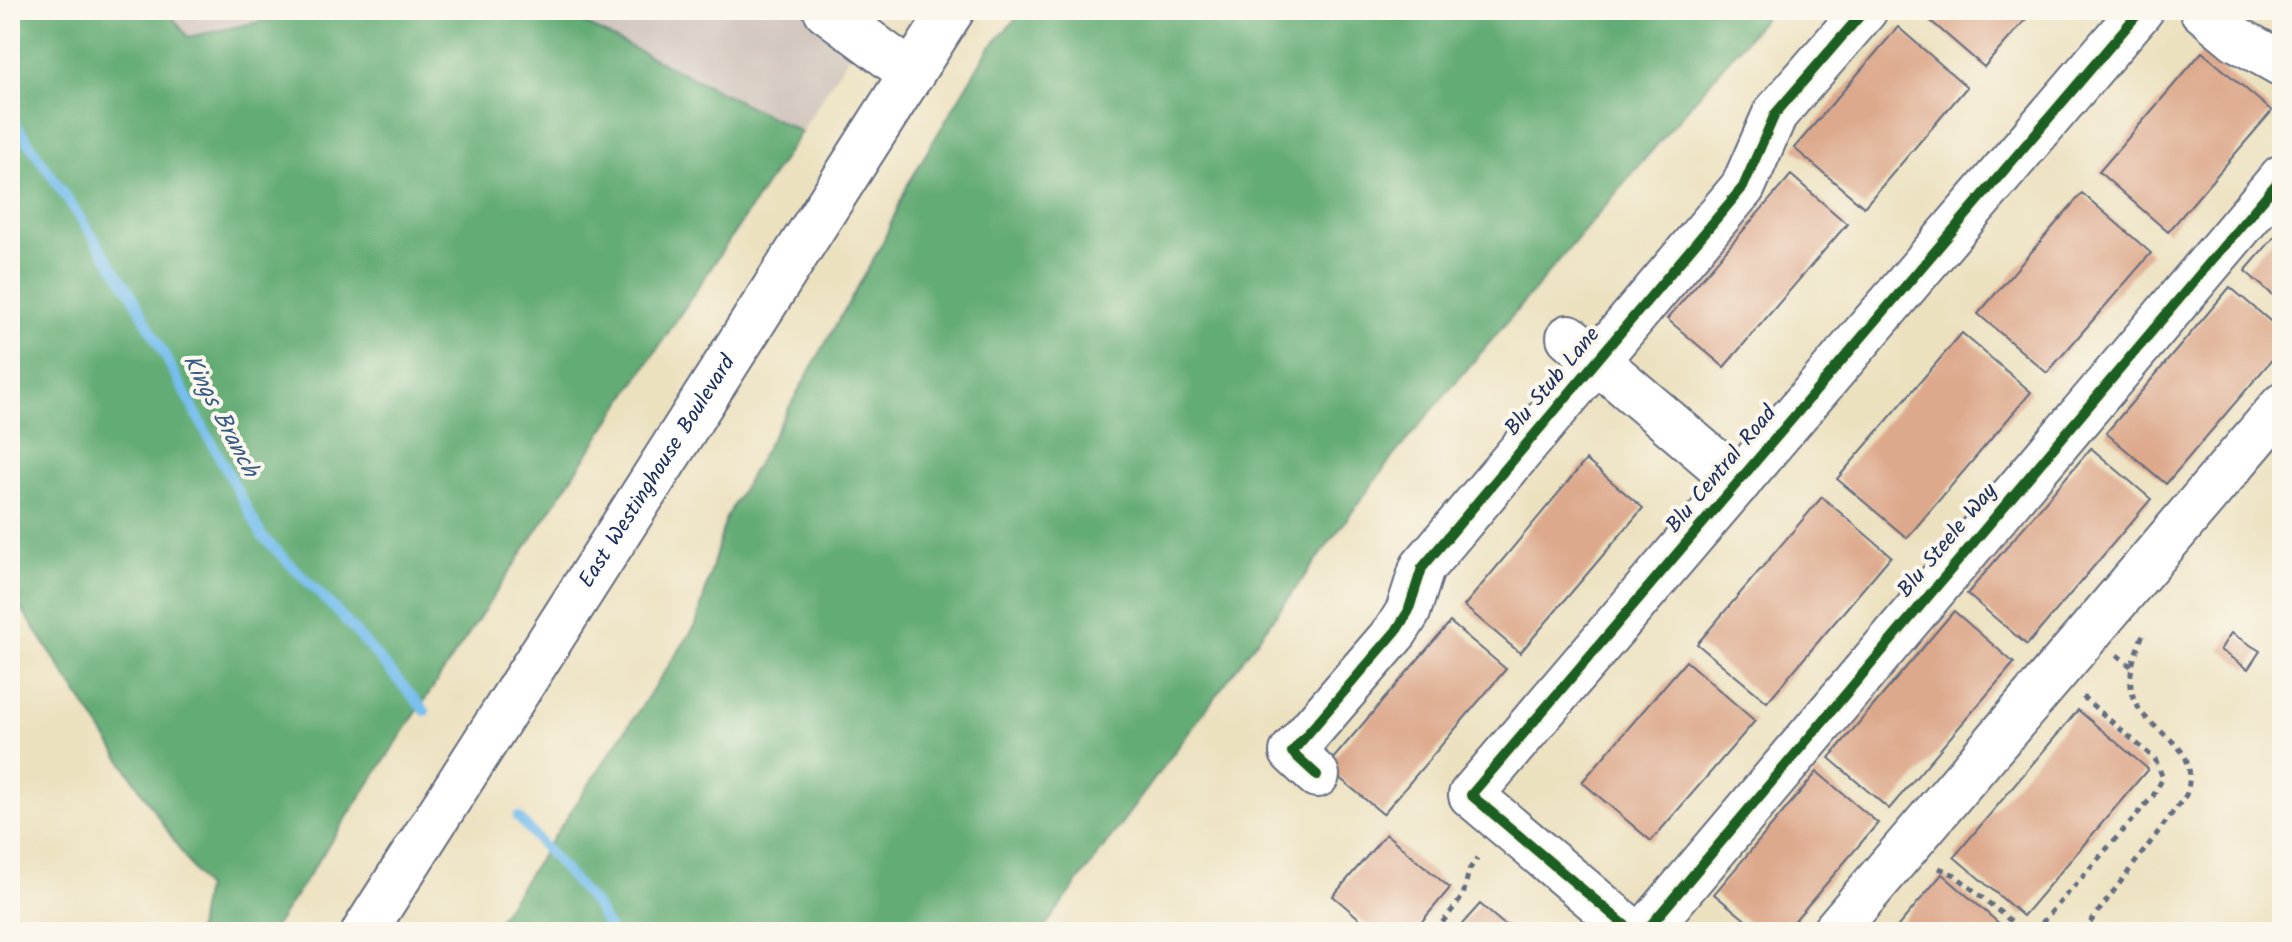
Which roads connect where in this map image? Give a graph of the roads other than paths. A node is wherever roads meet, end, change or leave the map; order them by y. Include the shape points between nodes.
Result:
1 (826, 10) edge
2 (952, 10) edge
3 (1865, 10) edge
4 (2141, 10) edge
5 (2202, 10) edge
6 (2282, 64) edge
7 (912, 74) junction
8 (2282, 177) edge
9 (1582, 349) junction
10 (2282, 406) edge
11 (1739, 482) junction
12 (1317, 775) dead end
13 (364, 932) edge
14 (1633, 932) edge
15 (1645, 932) edge
16 (1834, 932) edge

1 - 7 street
2 - 7 street, East Westinghouse Boulevard
3 - 9 street, Blu Stub Lane via 1775,114 1743,187
4 - 11 street, Blu Central Road
5 - 6 street via 2237,39
7 - 13 street, East Westinghouse Boulevard
8 - 15 street, Blu Steele Way
9 - 11 street, Blu Stub Lane
9 - 12 street, Blu Stub Lane via 1422,568 1396,631 1292,752
10 - 16 street
11 - 14 street, Blu Central Road via 1471,795

